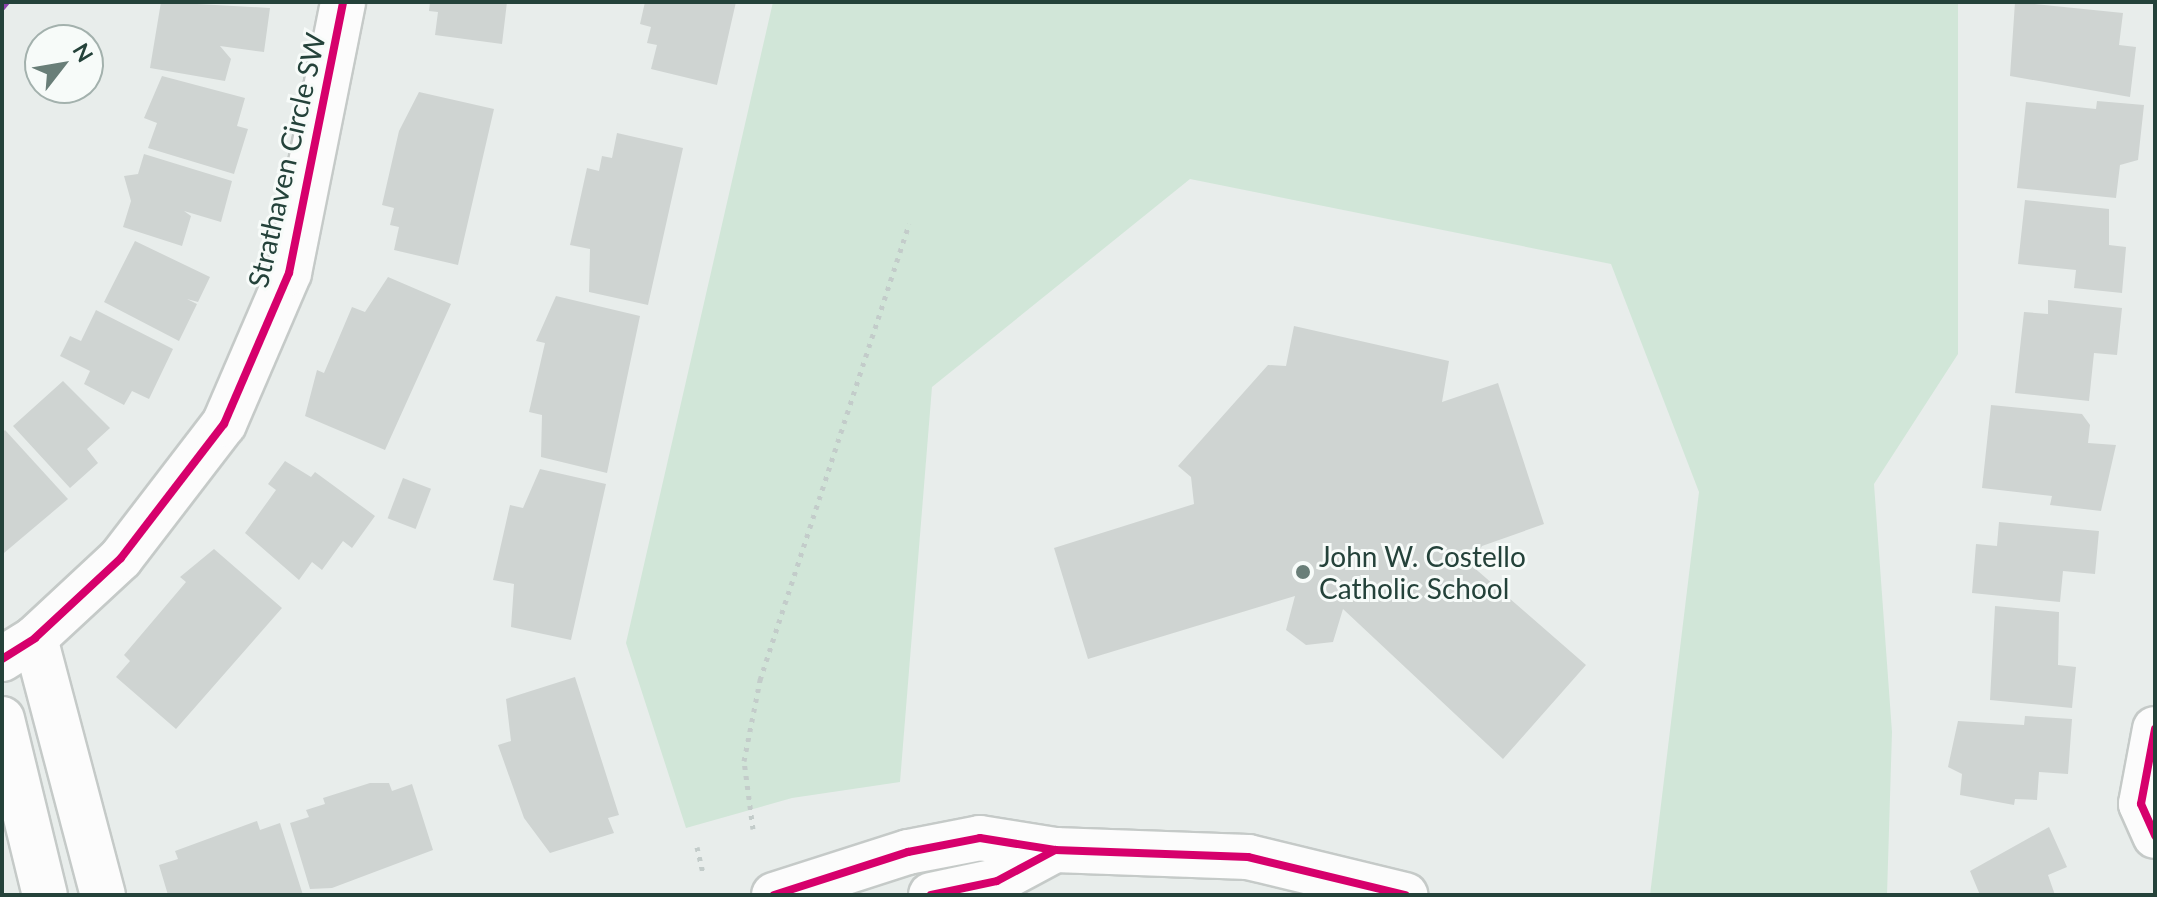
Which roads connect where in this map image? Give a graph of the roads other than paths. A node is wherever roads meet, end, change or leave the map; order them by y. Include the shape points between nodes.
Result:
1 (343, 2) edge
2 (19, 648) edge
3 (2, 719) edge
4 (2155, 729) edge
5 (2155, 836) edge
6 (1055, 850) junction
7 (45, 895) edge
8 (103, 895) edge
9 (775, 895) edge
10 (931, 895) edge
11 (1405, 895) edge

1 - 2 street, Strathaven Circle SW via 289,273 224,424 121,558
2 - 8 street
3 - 7 street
4 - 5 street via 2141,804
6 - 9 street via 980,838 908,852
6 - 10 street via 997,881
6 - 11 street via 1248,857

